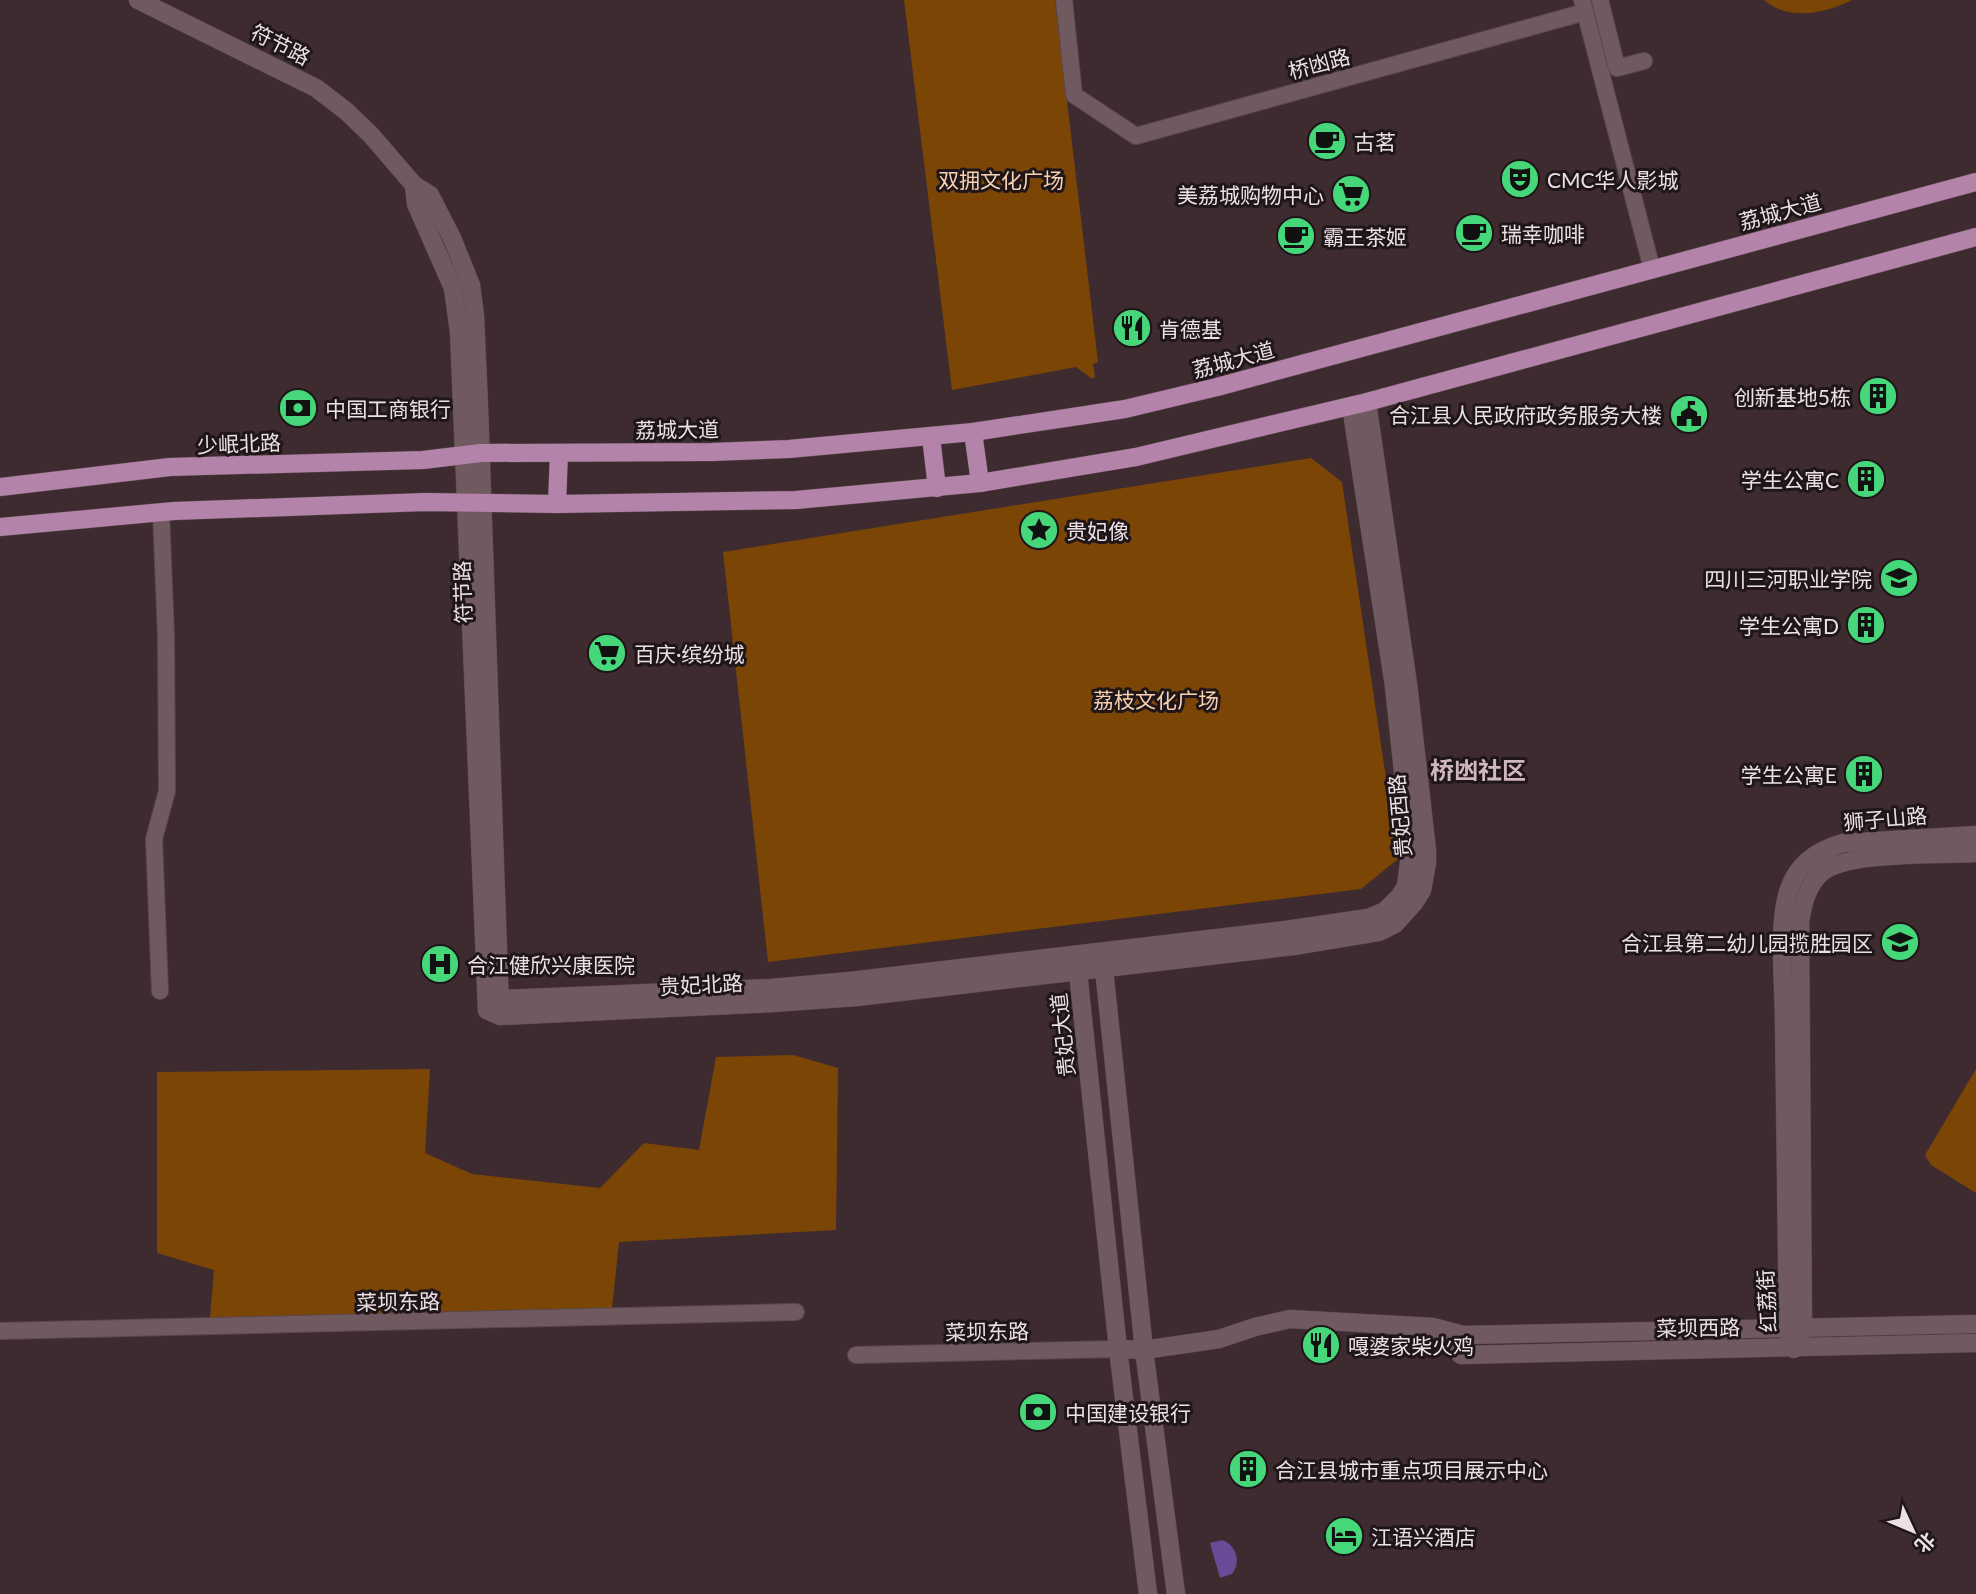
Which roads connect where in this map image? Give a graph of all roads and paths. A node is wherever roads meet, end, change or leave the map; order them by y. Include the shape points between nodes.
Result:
1 (138, 0) edge
2 (1064, 0) edge
3 (1600, 0) edge
4 (1584, 6) edge
5 (1644, 61) dead end
6 (1976, 182) edge
7 (1976, 237) edge
8 (1651, 270) junction
9 (1359, 404) junction
10 (973, 432) junction
11 (931, 437) junction
12 (559, 453) junction
13 (472, 454) junction
14 (980, 483) junction
15 (0, 487) edge
16 (937, 488) junction
17 (473, 503) junction
18 (557, 504) junction
19 (161, 512) junction
20 (0, 527) edge
21 (1976, 835) edge
22 (1976, 853) edge
23 (1810, 871) junction
24 (1090, 954) junction
25 (1104, 969) junction
26 (1078, 972) junction
27 (160, 990) dead end
28 (496, 1008) junction
29 (796, 1312) dead end
30 (1976, 1324) edge
31 (1433, 1326) junction
32 (1795, 1330) junction
33 (0, 1331) edge
34 (1976, 1343) edge
35 (1118, 1349) junction
36 (1794, 1349) junction
37 (1144, 1350) junction
38 (856, 1355) dead end
39 (1148, 1594) edge
40 (1176, 1594) edge

1 - 13 main road, 符节路 via 316,88 346,111 414,185 429,195 471,285 475,316
2 - 4 street, 桥凼路 via 1074,95 1136,136
3 - 5 street via 1618,68
4 - 8 street
6 - 8 main road, 荔城大道
7 - 9 main road
8 - 10 main road, 荔城大道 via 1125,409
9 - 14 main road via 1136,457
9 - 24 main road, 贵妃西路 via 1411,848 1406,886 1385,911 1368,918
9 - 25 main road, 贵妃西路 via 1408,684 1427,850 1422,890 1405,915 1379,932
10 - 11 main road, 荔城大道
10 - 14 main road
11 - 12 main road, 荔城大道 via 789,449
11 - 16 main road
12 - 13 main road, 荔城大道
12 - 18 main road
13 - 15 main road, 少岷北路 via 423,460 170,467
13 - 17 main road, 符节路
14 - 16 main road
16 - 18 main road via 796,500
17 - 18 main road
17 - 19 main road
17 - 28 main road, 符节路
19 - 20 main road
19 - 27 street via 167,790 154,839
21 - 23 main road, 狮子山路 via 1843,843 1824,848
22 - 23 main road, 狮子山路 via 1859,858
23 - 32 main road, 红荔街 via 1795,875 1783,922
24 - 25 main road
24 - 26 main road, 贵妃大道
24 - 28 main road, 贵妃北路 via 771,988
25 - 26 main road, 贵妃北路
25 - 37 main road
26 - 28 main road, 贵妃北路 via 845,998
26 - 35 main road, 贵妃大道
29 - 33 street, 菜坝东路
30 - 32 main road, 菜坝西路
31 - 32 main road, 菜坝西路 via 1463,1335
31 - 36 main road, 菜坝西路 via 1461,1354
31 - 37 main road, 菜坝西路 via 1290,1319 1219,1339
32 - 36 main road, 红荔街
34 - 36 main road, 菜坝西路
35 - 37 main road, 菜坝西路
35 - 38 street, 菜坝东路
35 - 39 main road, 贵妃大道
37 - 40 main road

